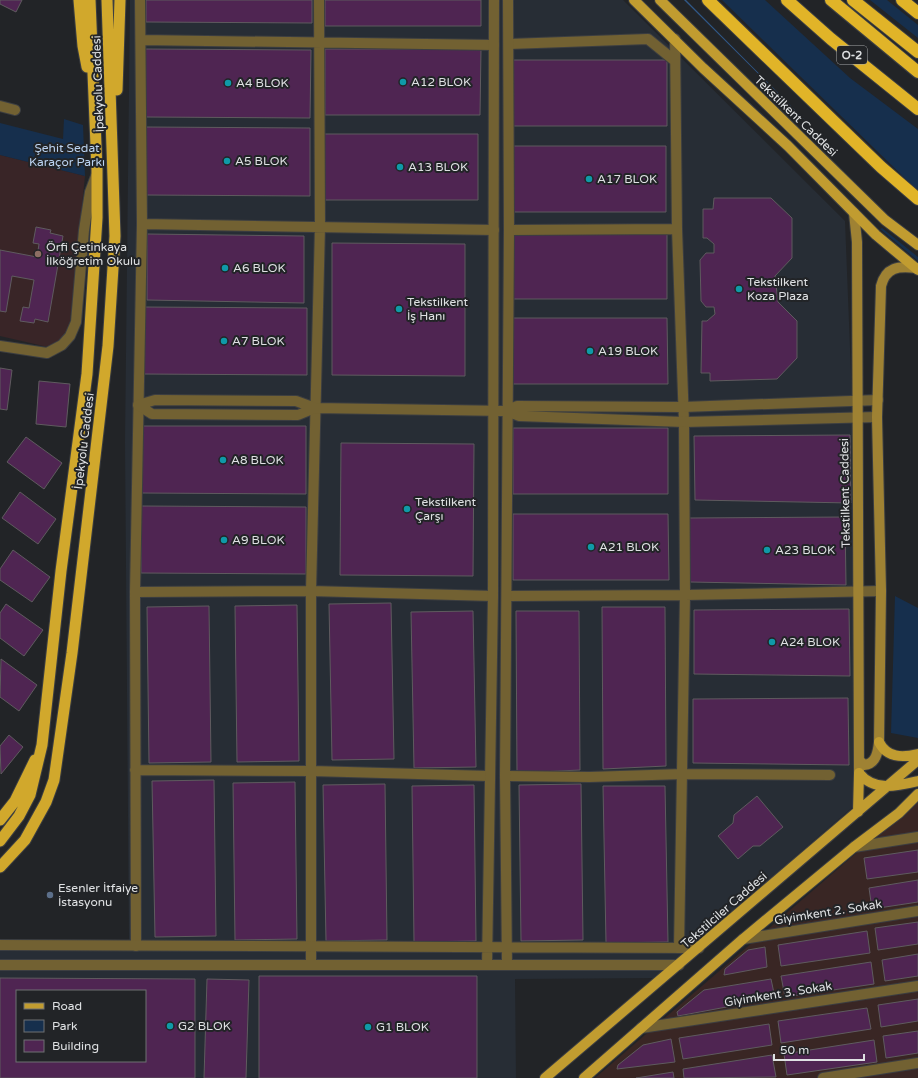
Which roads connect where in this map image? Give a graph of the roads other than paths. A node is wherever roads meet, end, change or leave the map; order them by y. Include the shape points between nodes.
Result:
1 (79, 0) edge
2 (90, 0) edge
3 (107, 0) edge
4 (120, 0) edge
5 (140, 0) edge
6 (319, 0) edge
7 (494, 0) edge
8 (508, 0) edge
9 (634, 0) edge
10 (660, 0) edge
11 (708, 0) edge
12 (788, 0) edge
13 (831, 0) edge
14 (853, 0) edge
15 (902, 0) edge
16 (918, 13) edge
17 (675, 39) junction
18 (141, 40) junction
19 (318, 42) junction
20 (509, 44) junction
21 (494, 45) junction
22 (918, 52) edge
23 (675, 61) junction
24 (918, 72) edge
25 (94, 102) junction
26 (0, 106) edge
27 (918, 109) edge
28 (15, 110) dead end
29 (113, 137) junction
30 (98, 170) junction
31 (918, 199) edge
32 (854, 213) junction
33 (142, 224) junction
34 (320, 226) junction
35 (677, 229) junction
36 (494, 230) junction
37 (509, 230) junction
38 (918, 245) edge
39 (917, 269) edge
40 (0, 346) edge
41 (878, 400) junction
42 (856, 401) junction
43 (138, 404) junction
44 (683, 407) junction
45 (315, 408) junction
46 (492, 411) junction
47 (507, 411) junction
48 (857, 416) junction
49 (877, 416) junction
50 (684, 422) junction
51 (859, 591) junction
52 (881, 591) junction
53 (135, 592) junction
54 (311, 592) junction
55 (685, 595) junction
56 (493, 596) junction
57 (507, 596) junction
58 (878, 742) junction
59 (42, 745) junction
60 (918, 754) edge
61 (859, 760) junction
62 (918, 760) edge
63 (135, 770) junction
64 (312, 771) junction
65 (859, 773) junction
66 (683, 774) junction
67 (830, 775) dead end
68 (490, 776) junction
69 (505, 776) junction
70 (918, 781) edge
71 (887, 786) junction
72 (918, 794) edge
73 (858, 812) junction
74 (0, 820) edge
75 (918, 837) edge
76 (0, 842) edge
77 (854, 847) junction
78 (0, 867) edge
79 (918, 911) edge
80 (743, 939) junction
81 (0, 945) edge
82 (136, 946) junction
83 (311, 946) junction
84 (487, 947) junction
85 (507, 947) junction
86 (679, 948) junction
87 (699, 948) junction
88 (0, 965) edge
89 (310, 965) junction
90 (487, 965) junction
91 (506, 965) junction
92 (679, 965) junction
93 (918, 986) edge
94 (641, 1028) junction
95 (918, 1063) edge
96 (545, 1078) edge
97 (584, 1078) edge
98 (823, 1078) edge

1 - 25 highway via 83,46
2 - 25 highway, İpekyolu Caddesi
3 - 29 highway, İpekyolu Caddesi
4 - 29 highway via 119,72
5 - 18 street
6 - 19 street
7 - 21 street
8 - 20 street
9 - 17 main road
10 - 38 main road, Tekstilkent Caddesi via 885,220
11 - 31 highway via 880,167
12 - 27 highway, O-2 via 831,39
13 - 24 highway, O-2
14 - 22 highway
15 - 16 highway
17 - 23 street
17 - 32 main road via 788,146
18 - 19 street
18 - 33 street
19 - 21 street
19 - 34 street
20 - 21 street
20 - 23 street via 648,39
20 - 37 street
21 - 36 street
23 - 35 street
25 - 30 highway, İpekyolu Caddesi
26 - 28 street
29 - 78 highway, İpekyolu Caddesi via 115,236 108,346 54,780 46,802 25,840
30 - 40 street via 90,192 76,322 70,336 62,345 46,353
30 - 59 highway, İpekyolu Caddesi via 98,218 88,374 61,572
32 - 39 main road via 894,252
32 - 42 main road, Tekstilkent Caddesi via 857,242
33 - 34 street
33 - 43 street
34 - 36 street
34 - 45 street
35 - 37 street
35 - 44 street
36 - 37 street
36 - 46 street
37 - 47 street
39 - 41 main road via 900,267 889,271 881,286
41 - 42 street
41 - 49 main road
42 - 44 street
42 - 48 main road, Tekstilkent Caddesi
43 - 45 street via 155,400 296,401
43 - 45 street via 152,414 298,415
43 - 53 street
44 - 47 street via 517,406
44 - 50 street
45 - 46 street
45 - 54 street
46 - 47 street
46 - 56 street
47 - 50 street via 519,416
47 - 57 street
48 - 49 street
48 - 50 street
48 - 51 main road, Tekstilkent Caddesi
49 - 52 main road
50 - 55 street
51 - 52 street
51 - 55 street
51 - 61 main road, Tekstilkent Caddesi
52 - 58 main road
53 - 54 street
53 - 63 street
54 - 56 street
54 - 64 street
55 - 57 street
55 - 66 street
56 - 57 street
56 - 68 street
57 - 69 street
58 - 60 main road via 890,755 904,757
58 - 61 main road via 876,757 872,762 864,765
59 - 74 highway via 20,792
59 - 76 highway, İpekyolu Caddesi via 30,795 19,816
61 - 65 main road, Tekstilkent Caddesi
62 - 71 main road, Tekstilciler Caddesi
63 - 64 street
63 - 82 street
64 - 68 street
64 - 83 street
65 - 71 main road via 868,782
65 - 73 main road
66 - 67 street
66 - 69 street
66 - 86 street
68 - 69 street
68 - 84 street
69 - 85 street
70 - 71 main road
71 - 73 main road, Tekstilciler Caddesi
72 - 77 main road via 899,813
73 - 87 main road, Tekstilciler Caddesi
75 - 77 street
77 - 80 main road
79 - 80 street, Giyimkent 2. Sokak
80 - 94 main road
81 - 82 street
82 - 83 street
83 - 84 street
83 - 89 street
84 - 85 street
84 - 90 street
85 - 86 street
85 - 91 street
86 - 87 street
87 - 92 main road, Tekstilciler Caddesi
88 - 89 street
89 - 90 street
90 - 91 street
91 - 92 street
92 - 96 main road, Tekstilciler Caddesi
93 - 94 street, Giyimkent 3. Sokak
94 - 97 main road
95 - 98 street

